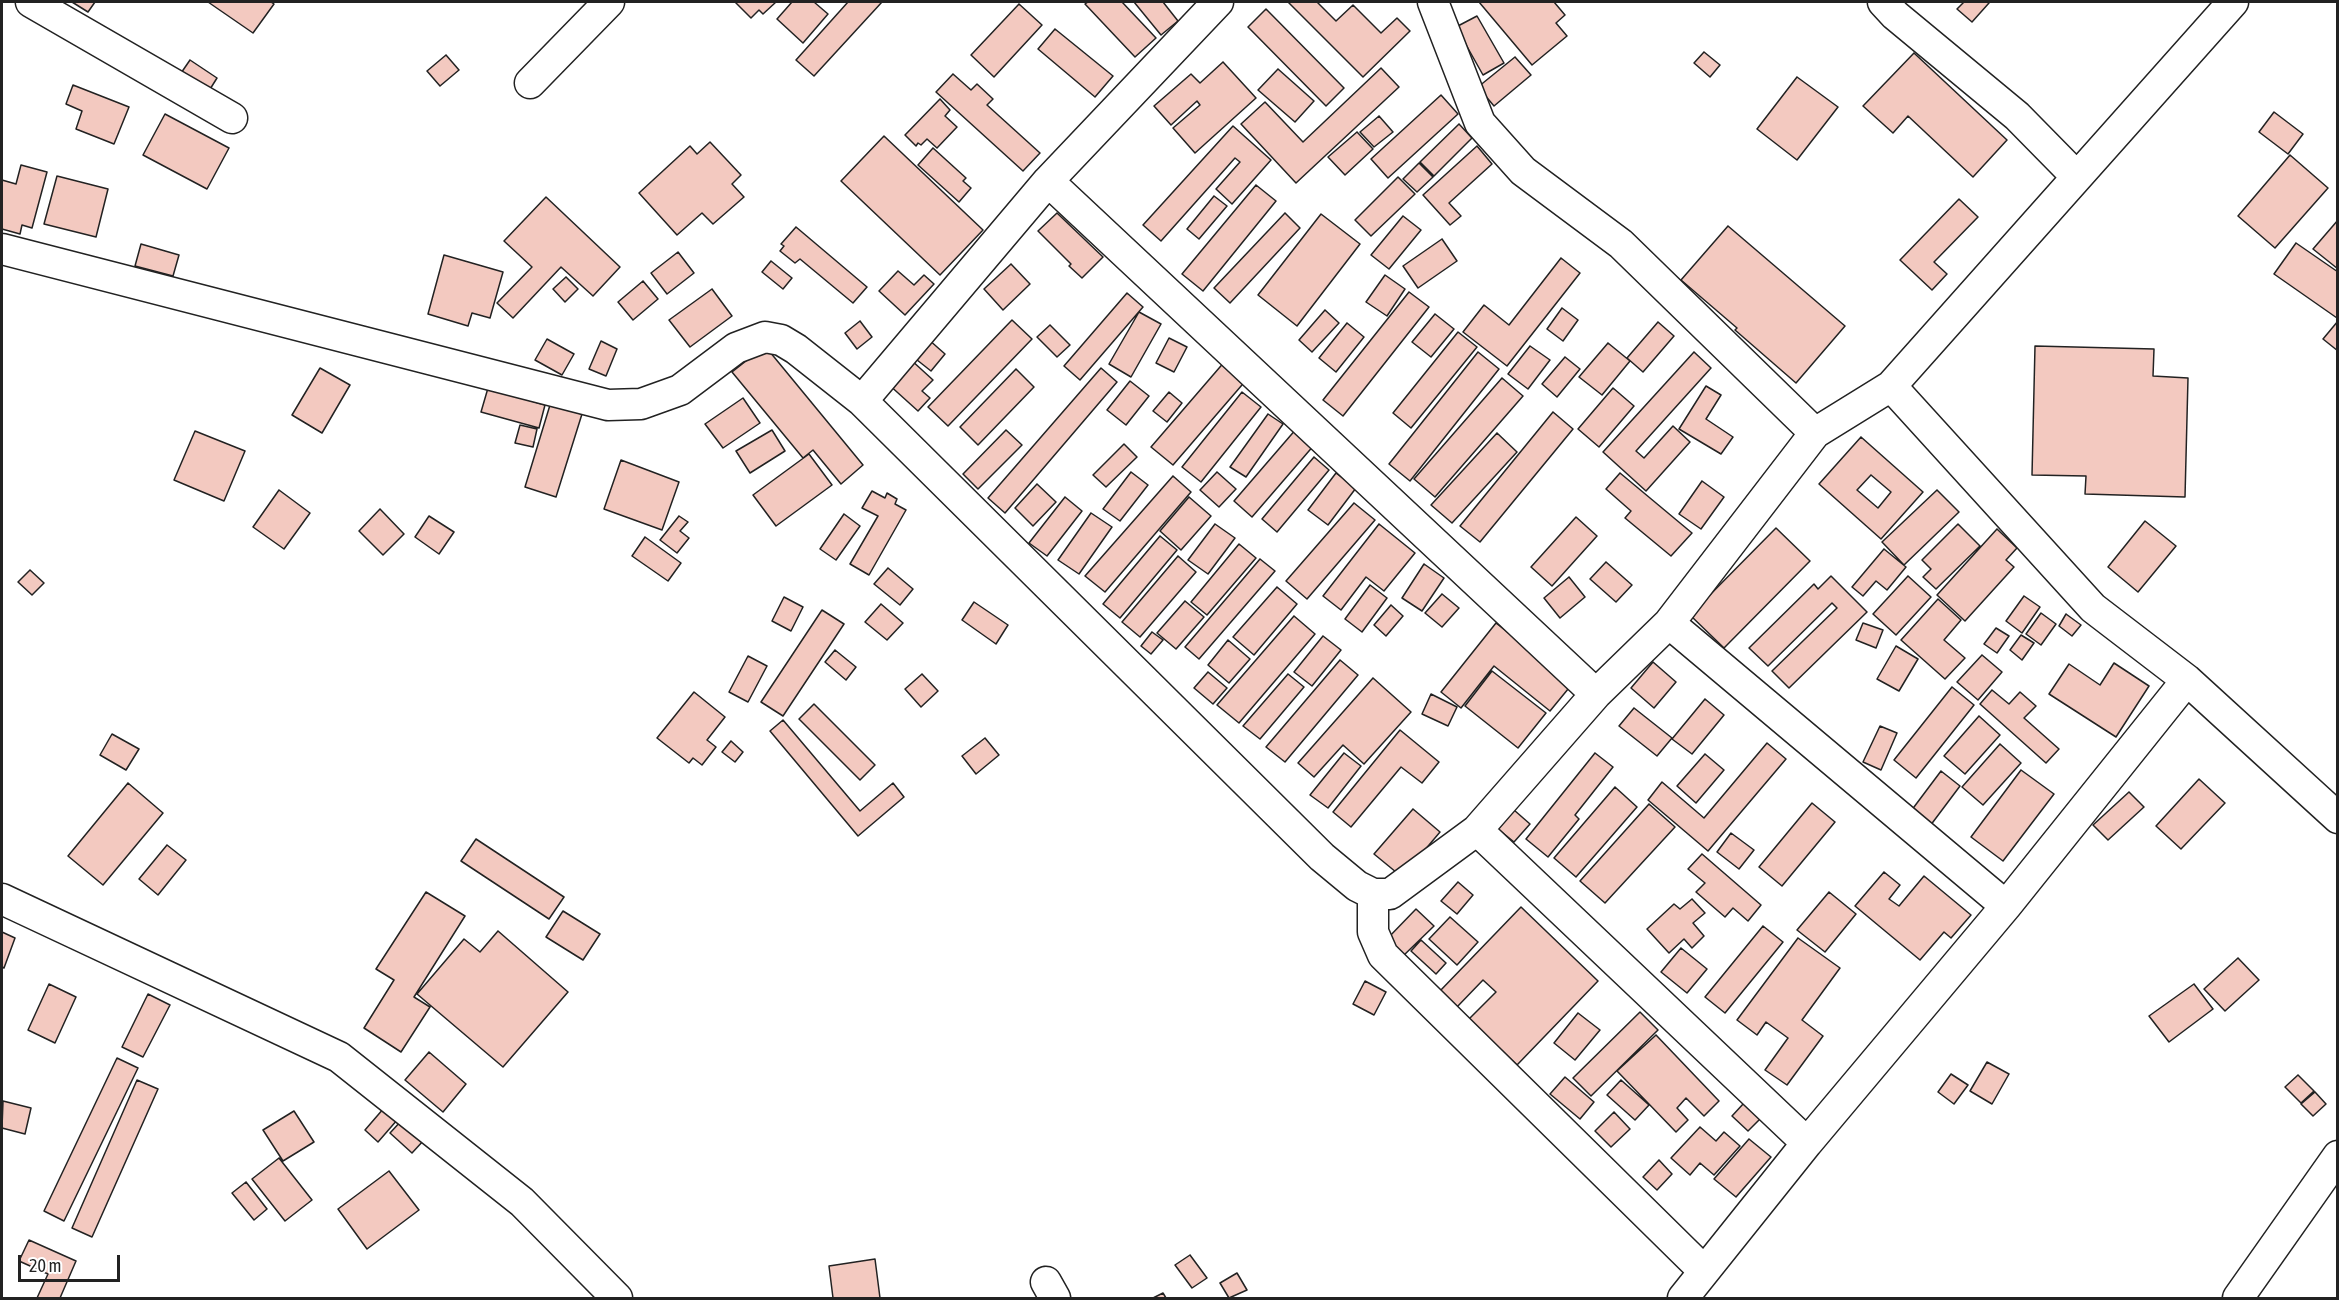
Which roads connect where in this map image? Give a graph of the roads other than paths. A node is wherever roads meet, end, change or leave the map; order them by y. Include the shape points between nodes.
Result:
1 (31, 2) edge
2 (609, 2) edge
3 (1218, 2) edge
4 (1433, 2) edge
5 (1883, 2) edge
6 (2233, 2) edge
7 (530, 83) dead end
8 (232, 118) dead end
9 (2077, 177) junction
10 (1048, 181) junction
11 (2, 249) edge
12 (1891, 386) junction
13 (862, 401) junction
14 (1815, 433) junction
15 (1669, 623) junction
16 (2187, 680) junction
17 (1596, 694) junction
18 (2337, 818) edge
19 (1477, 830) junction
20 (1373, 894) junction
21 (2, 899) edge
22 (2006, 906) junction
23 (1807, 1143) junction
24 (2337, 1156) edge
25 (1704, 1271) junction
26 (616, 1299) edge
27 (1683, 1299) edge
28 (2238, 1299) edge

1 - 8 street
2 - 7 street
3 - 10 street
4 - 14 street via 1480,123 1523,171 1621,244
5 - 9 street via 2017,116
6 - 9 street
9 - 12 street
10 - 13 street
10 - 17 street
11 - 13 street via 608,405 641,404 680,390 736,348 765,337 796,348
12 - 14 street
12 - 16 street via 2093,608
13 - 20 street via 1322,857
14 - 15 street
15 - 17 street
15 - 22 street
16 - 18 street
16 - 22 street
17 - 19 street
19 - 20 street via 1390,894
19 - 23 street
20 - 25 street via 1373,932 1383,955
21 - 26 street via 339,1057 522,1202
22 - 23 street
23 - 25 street
24 - 28 street
25 - 27 street

